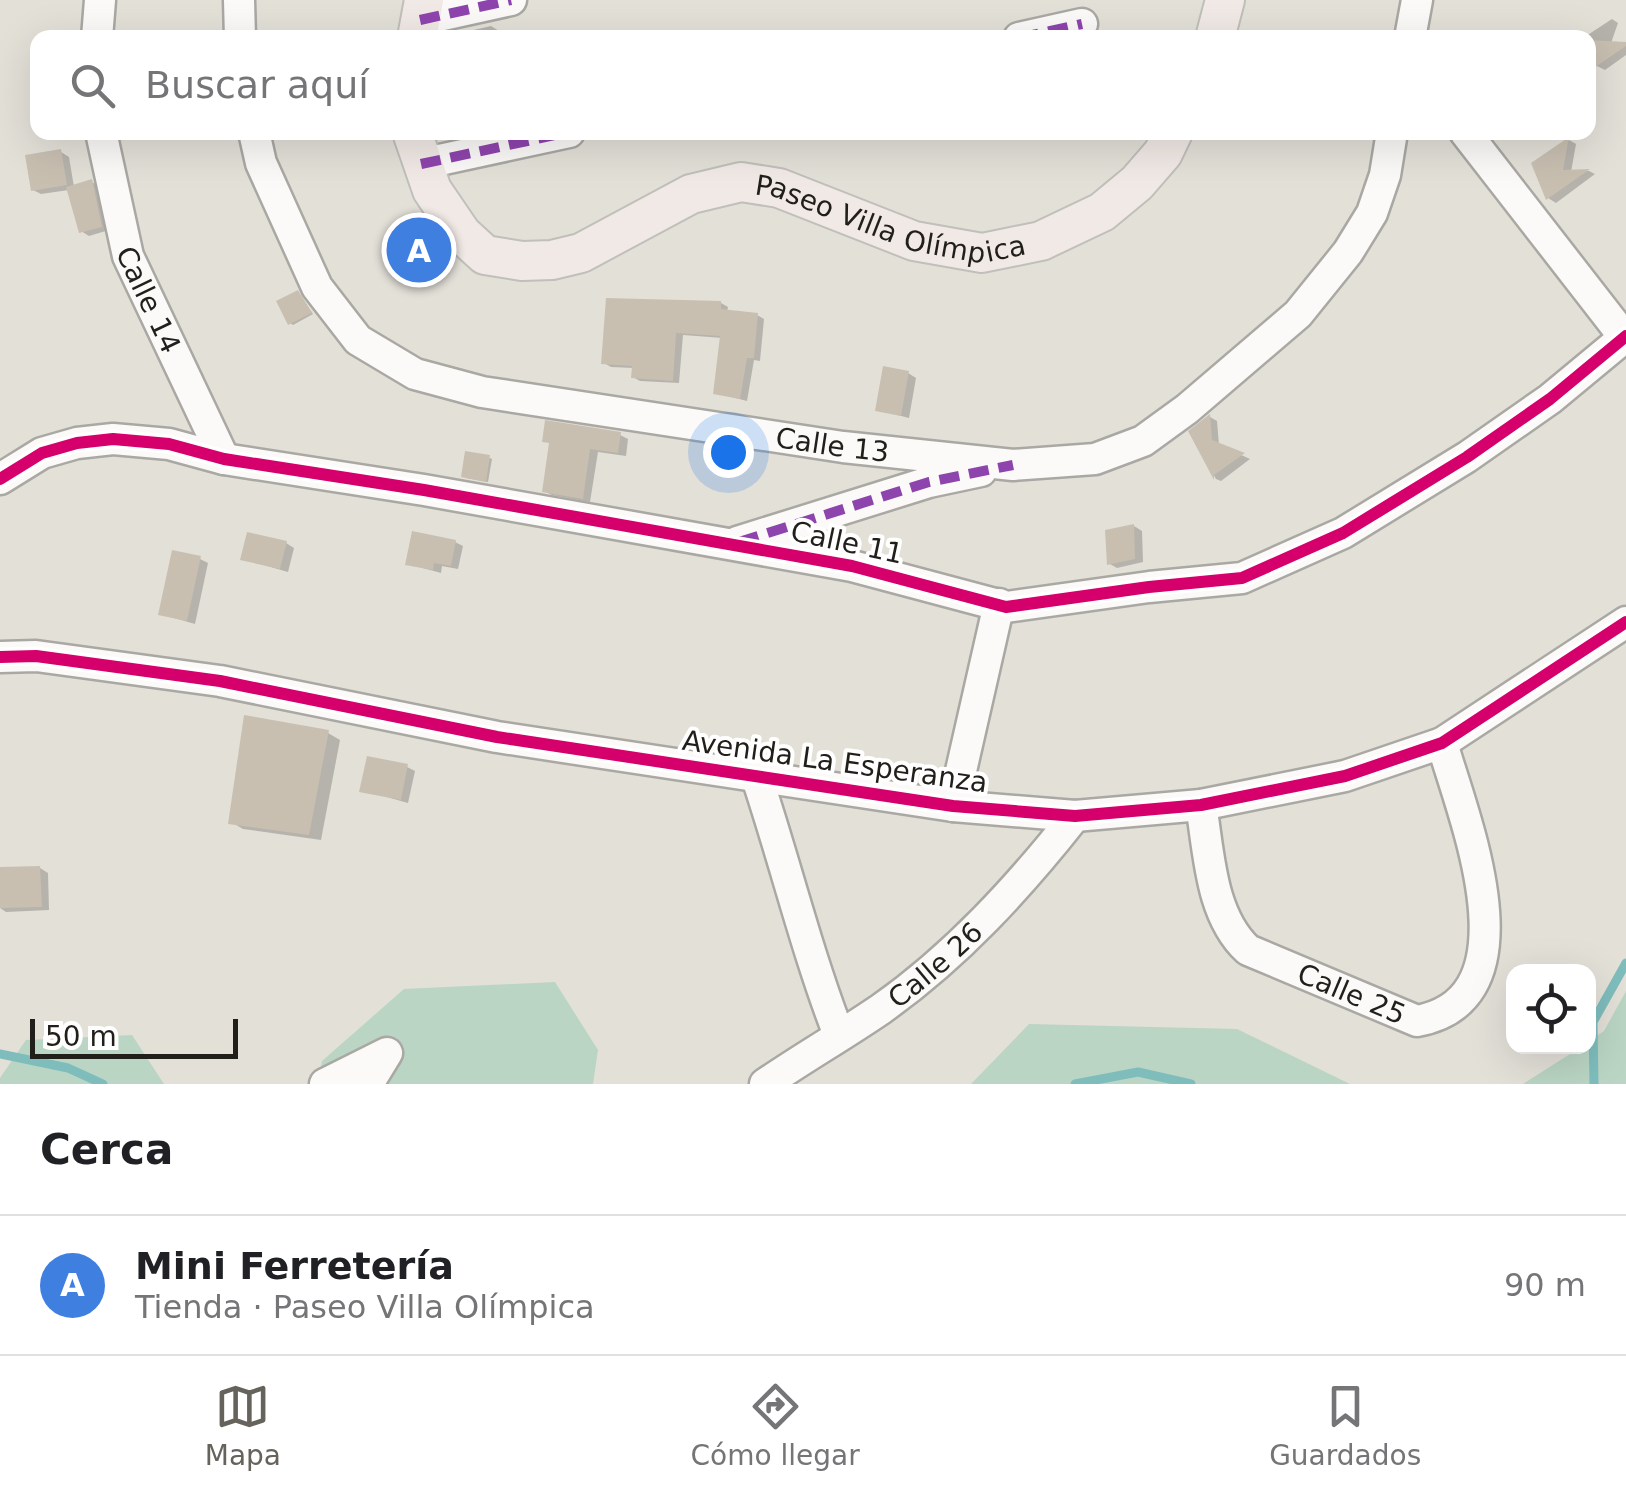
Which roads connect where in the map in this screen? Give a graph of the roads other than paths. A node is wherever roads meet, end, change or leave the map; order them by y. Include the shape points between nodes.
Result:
1 (100, 0) edge
2 (239, 0) edge
3 (511, 0) edge
4 (1225, 0) edge
5 (1417, 0) edge
6 (420, 19) edge
7 (1082, 24) dead end
8 (98, 30) edge
9 (240, 30) edge
10 (1055, 30) edge
11 (1217, 30) edge
12 (1411, 30) edge
13 (103, 140) edge
14 (256, 140) edge
15 (492, 140) edge
16 (1169, 140) edge
17 (1391, 140) edge
18 (1472, 140) edge
19 (416, 148) edge
20 (1625, 337) edge
21 (224, 458) junction
22 (1013, 464) junction
23 (0, 479) edge
24 (730, 544) junction
25 (999, 604) junction
26 (1626, 622) edge
27 (0, 657) edge
28 (1442, 743) junction
29 (756, 774) junction
30 (1200, 805) junction
31 (952, 806) junction
32 (1075, 816) junction
33 (839, 1035) junction
34 (324, 1084) edge
35 (368, 1084) edge
36 (765, 1084) edge

1 - 8 street
2 - 9 street
3 - 6 street
4 - 11 main road
5 - 12 street
7 - 10 street
13 - 21 street, Calle 14 via 128,256
14 - 22 street, Calle 13 via 316,287 358,340 415,374 482,392 843,447
15 - 19 street
16 - 19 main road, Paseo Villa Olímpica via 1137,183 1102,212 1042,240 982,254 883,232 780,188 741,182 691,194 581,253 522,261 485,255 473,246 432,190
17 - 22 street, Calle 13 via 1372,212 1348,252 1298,314 1187,410 1143,441 1095,458
18 - 20 street
20 - 25 street, Calle 11 via 1467,457 1344,533 1242,578
21 - 23 street, Calle 11 via 168,444 77,443 42,453
21 - 24 street, Calle 11
22 - 24 street via 930,482
24 - 25 street, Calle 11 via 852,566
25 - 31 street
26 - 28 street, Avenida La Esperanza
27 - 29 street, Avenida La Esperanza via 220,681 497,738
28 - 30 street, Avenida La Esperanza via 1346,776
28 - 30 street, Calle 25 via 1478,856 1484,928 1474,981 1438,1017 1417,1021 1248,950 1234,938 1215,889
29 - 31 street, Avenida La Esperanza
29 - 33 street
30 - 32 street, Avenida La Esperanza
31 - 32 street, Avenida La Esperanza
32 - 33 street, Calle 26 via 1021,884 933,966
33 - 36 street, Calle 26
34 - 35 street via 388,1053

